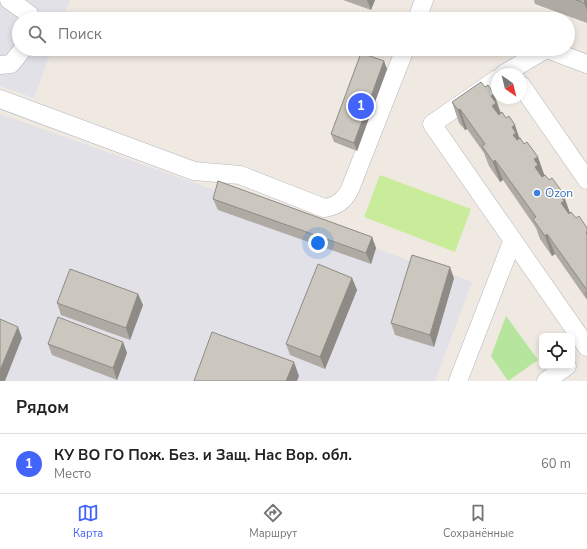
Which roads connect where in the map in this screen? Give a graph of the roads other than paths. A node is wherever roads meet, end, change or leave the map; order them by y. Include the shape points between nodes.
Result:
1 (9, 0) edge
2 (424, 0) edge
3 (26, 12) edge
4 (420, 12) edge
5 (17, 56) edge
6 (402, 56) edge
7 (535, 56) edge
8 (565, 56) edge
9 (587, 64) edge
10 (0, 65) edge
11 (516, 68) edge
12 (491, 84) edge
13 (527, 95) edge
14 (0, 99) edge
15 (587, 180) edge
16 (512, 242) junction
17 (587, 347) edge
18 (587, 352) edge
19 (575, 361) edge
20 (563, 369) edge
21 (458, 381) edge
22 (546, 381) edge

1 - 3 lane
2 - 4 lane
5 - 10 lane via 11,64
6 - 14 lane via 346,197 338,204 324,208 240,175 194,171
7 - 11 lane
8 - 9 lane
12 - 16 lane via 432,124
13 - 15 lane
16 - 17 lane
16 - 21 lane
18 - 19 lane
20 - 22 lane

